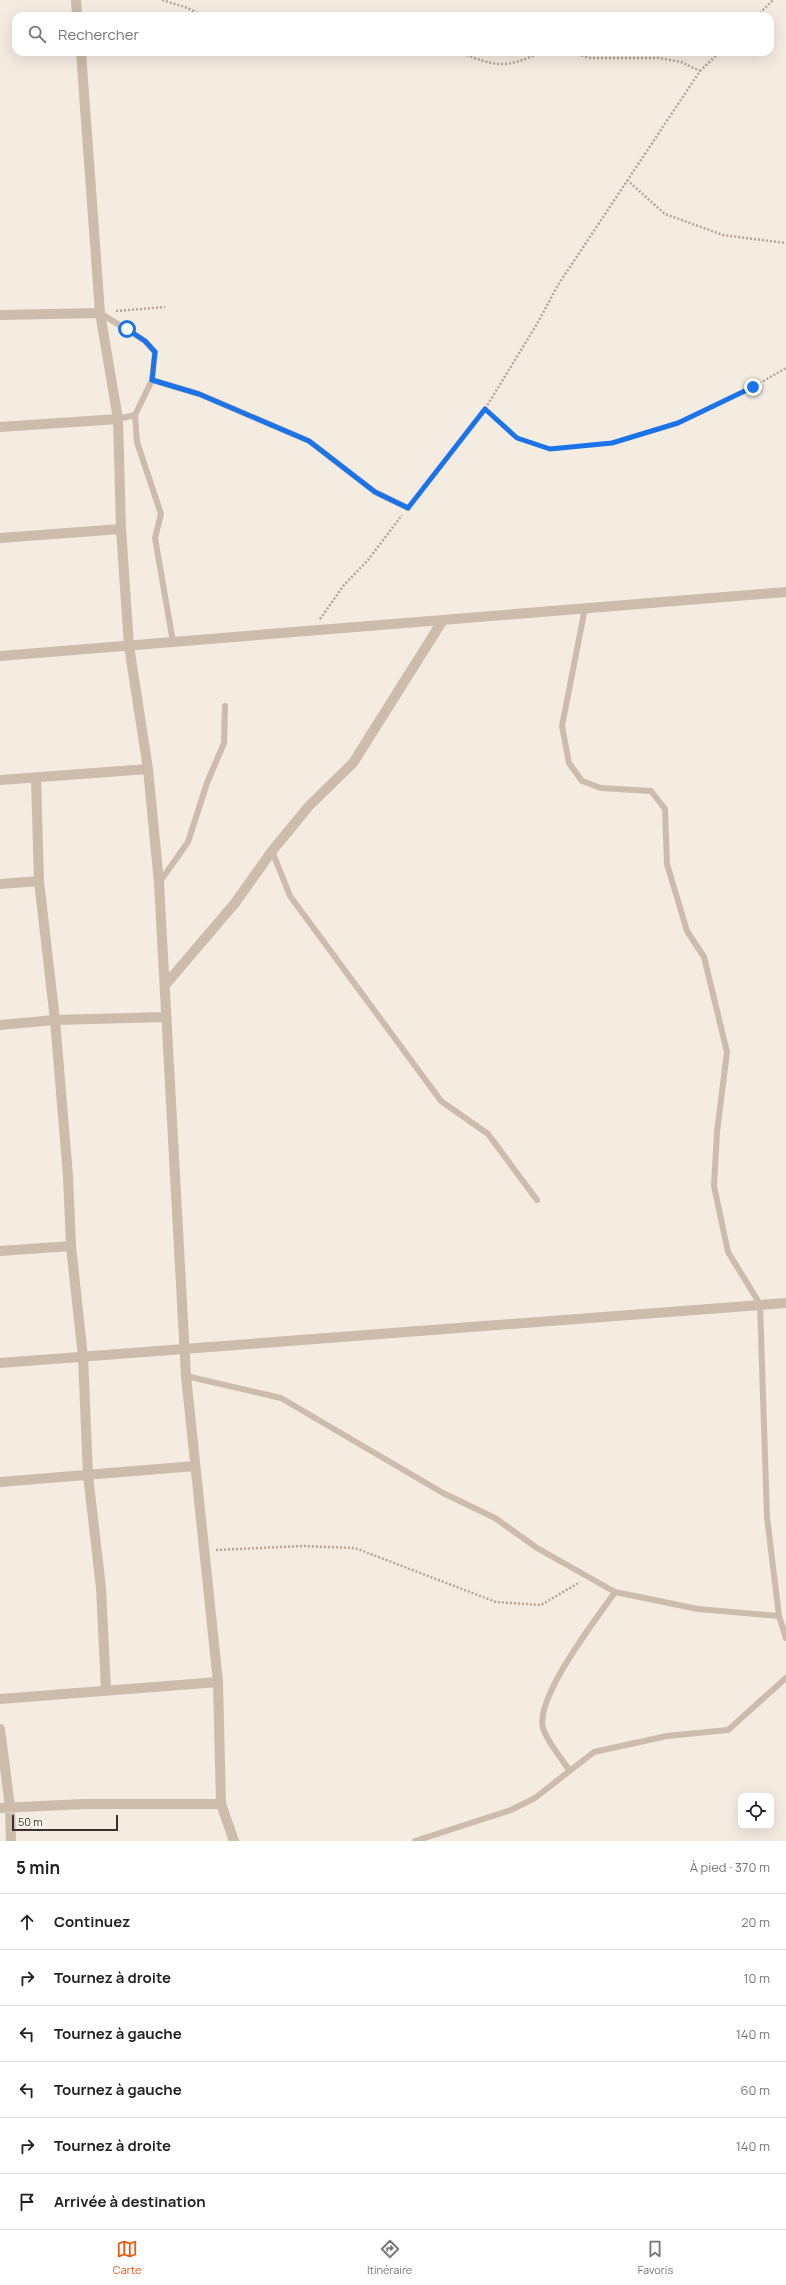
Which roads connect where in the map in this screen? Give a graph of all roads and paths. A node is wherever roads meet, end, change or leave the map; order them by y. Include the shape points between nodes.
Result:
1 (76, 0) edge
2 (162, 0) edge
3 (773, 0) edge
4 (77, 12) edge
5 (197, 12) edge
6 (761, 12) edge
7 (81, 56) edge
8 (470, 56) edge
9 (533, 56) edge
10 (583, 56) edge
11 (716, 56) edge
12 (700, 71) junction
13 (627, 180) junction
14 (786, 243) edge
15 (165, 307) dead end
16 (100, 313) junction
17 (0, 314) edge
18 (786, 368) edge
19 (152, 380) junction
20 (485, 409) junction
21 (135, 415) junction
22 (118, 419) junction
23 (0, 427) edge
24 (408, 508) junction
25 (121, 529) junction
26 (0, 538) edge
27 (786, 592) edge
28 (585, 608) junction
29 (443, 620) junction
30 (314, 630) junction
31 (173, 642) junction
32 (129, 646) junction
33 (0, 656) edge
34 (225, 706) dead end
35 (148, 769) junction
36 (36, 778) junction
37 (0, 780) edge
38 (272, 851) junction
39 (39, 882) junction
40 (159, 883) junction
41 (0, 884) edge
42 (166, 984) junction
43 (166, 1017) junction
44 (55, 1020) junction
45 (0, 1026) edge
46 (537, 1200) dead end
47 (71, 1246) junction
48 (0, 1251) edge
49 (786, 1302) edge
50 (760, 1304) junction
51 (186, 1348) junction
52 (83, 1357) junction
53 (0, 1363) edge
54 (186, 1376) junction
55 (195, 1466) junction
56 (88, 1475) junction
57 (0, 1482) edge
58 (206, 1551) junction
59 (589, 1577) junction
60 (615, 1592) junction
61 (779, 1616) junction
62 (786, 1638) edge
63 (786, 1678) edge
64 (218, 1682) junction
65 (106, 1690) junction
66 (0, 1699) edge
67 (0, 1729) edge
68 (569, 1770) junction
69 (221, 1804) junction
70 (5, 1808) edge
71 (11, 1841) edge
72 (234, 1841) edge
73 (415, 1841) edge

1 - 4 street
2 - 5 path via 186,6
3 - 6 path
7 - 16 street
8 - 9 path via 491,64 518,63
10 - 12 path via 659,58 681,62
11 - 12 path
12 - 13 path
13 - 14 path via 665,214 723,235
13 - 20 path via 558,285
15 - 16 path
16 - 17 street
16 - 19 lane via 145,341 155,352
16 - 22 street
18 - 20 path via 678,423 612,443 550,449 517,438
19 - 21 lane
19 - 24 lane via 199,394 309,441 375,492
20 - 24 path
21 - 22 lane
21 - 31 lane via 138,442 161,514 155,538
22 - 23 street
22 - 25 street
24 - 30 path via 368,560 340,590
25 - 26 street
25 - 32 street
27 - 28 street
28 - 29 street
28 - 50 lane via 562,726 570,763 582,781 601,788 651,791 665,809 667,864 687,931 704,957 727,1052 717,1132 714,1186 728,1252
29 - 30 street
29 - 38 street via 353,763 309,806
30 - 31 street
31 - 32 street
32 - 33 street
32 - 35 street
34 - 40 lane via 224,743 207,783 188,842
35 - 36 street
35 - 40 street
36 - 37 street
36 - 39 street
38 - 42 street via 235,903
38 - 46 lane via 290,896 441,1101 488,1134
39 - 41 street
39 - 44 street
40 - 42 street
42 - 43 street
43 - 44 street
43 - 51 street
44 - 45 street
44 - 47 street
47 - 48 street
47 - 52 street
49 - 50 street
50 - 51 street
50 - 61 lane via 768,1517
51 - 52 street
51 - 54 street
52 - 53 street
52 - 56 street
54 - 55 street
54 - 59 lane via 281,1398 443,1494 495,1518 537,1548
55 - 56 street
55 - 58 street
56 - 57 street
56 - 65 street via 100,1588
58 - 59 path via 303,1546 355,1548 496,1602 541,1605
58 - 64 street
59 - 60 lane
60 - 61 lane via 698,1609
60 - 68 lane via 564,1666 542,1713 543,1729
61 - 62 lane
63 - 68 lane via 728,1730 667,1736 594,1752
64 - 65 street
64 - 69 street
65 - 66 street
67 - 70 street
68 - 73 lane via 535,1798 511,1810
69 - 70 street via 84,1804
69 - 72 street
70 - 71 street

